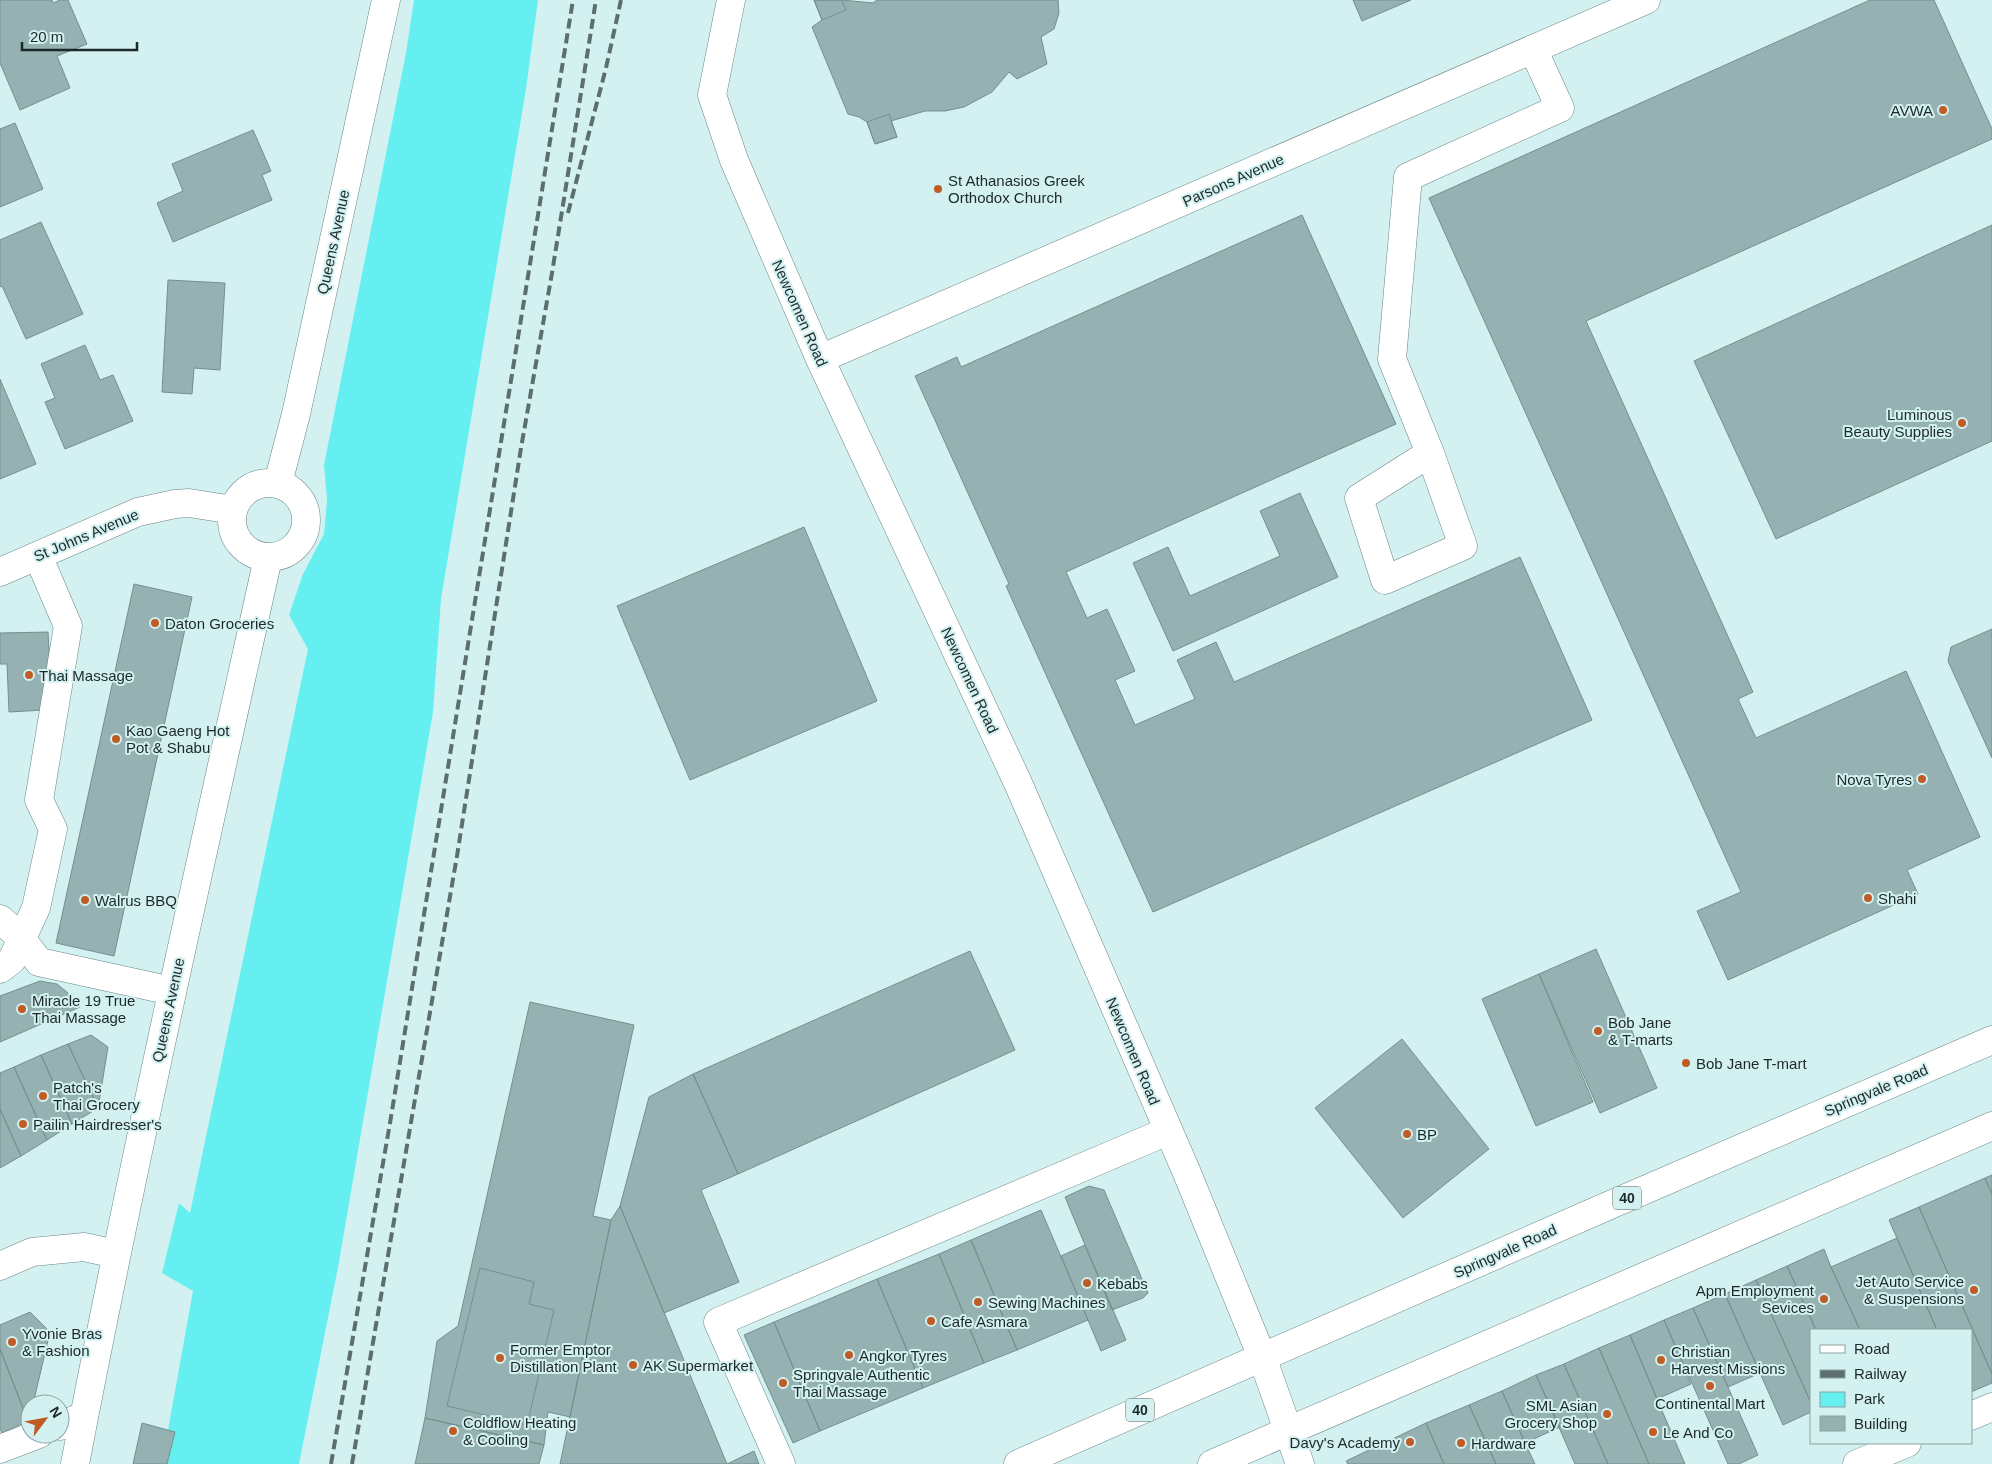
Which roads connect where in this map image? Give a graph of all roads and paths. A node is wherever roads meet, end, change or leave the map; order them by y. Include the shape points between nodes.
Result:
1 (386, 0) edge
2 (732, 0) edge
3 (1646, 0) edge
4 (1533, 49) junction
5 (820, 359) junction
6 (1430, 453) junction
7 (278, 483) junction
8 (233, 510) junction
9 (38, 556) junction
10 (268, 558) junction
11 (0, 572) edge
12 (0, 920) edge
13 (21, 938) junction
14 (0, 969) edge
15 (172, 991) junction
16 (1992, 1040) edge
17 (1992, 1126) edge
18 (1168, 1131) junction
19 (116, 1254) junction
20 (0, 1266) edge
21 (1262, 1357) junction
22 (1992, 1407) edge
23 (1972, 1416) edge
24 (72, 1421) edge
25 (1288, 1432) junction
26 (20, 1441) edge
27 (1905, 1444) edge
28 (0, 1449) edge
29 (75, 1464) edge
30 (781, 1464) edge
31 (1018, 1464) edge
32 (1212, 1464) edge
33 (1300, 1464) edge
34 (1857, 1464) edge

1 - 7 main road, Queens Avenue via 296,414
2 - 5 main road, Newcomen Road via 712,95 734,160
3 - 4 main road, Parsons Avenue
4 - 5 main road, Parsons Avenue
4 - 6 main road via 1560,108 1408,177 1392,359
5 - 18 main road, Newcomen Road via 1018,783
6 - 6 main road via 1463,546 1385,580 1359,498
7 - 8 main road via 267,482 246,490
7 - 10 main road via 298,496 306,513 305,531 291,551
8 - 9 main road, St Johns Avenue via 189,503 138,512
8 - 10 main road via 231,523 235,536 255,555
9 - 11 main road, St Johns Avenue
9 - 13 main road via 68,626 39,800 53,829 36,908
10 - 15 main road, Queens Avenue
12 - 13 main road
13 - 14 main road via 12,960
13 - 15 main road via 39,962
15 - 19 main road, Queens Avenue
16 - 21 main road, Springvale Road / 40
17 - 25 main road
18 - 21 main road, Newcomen Road
18 - 30 main road via 718,1322
19 - 20 main road via 84,1248 32,1252
19 - 24 main road, Queens Avenue
21 - 25 main road, Newcomen Road
21 - 31 main road, Springvale Road / 40
22 - 23 main road
24 - 29 main road, Queens Avenue
25 - 32 main road
25 - 33 main road, Newcomen Road
26 - 28 main road
27 - 34 main road

